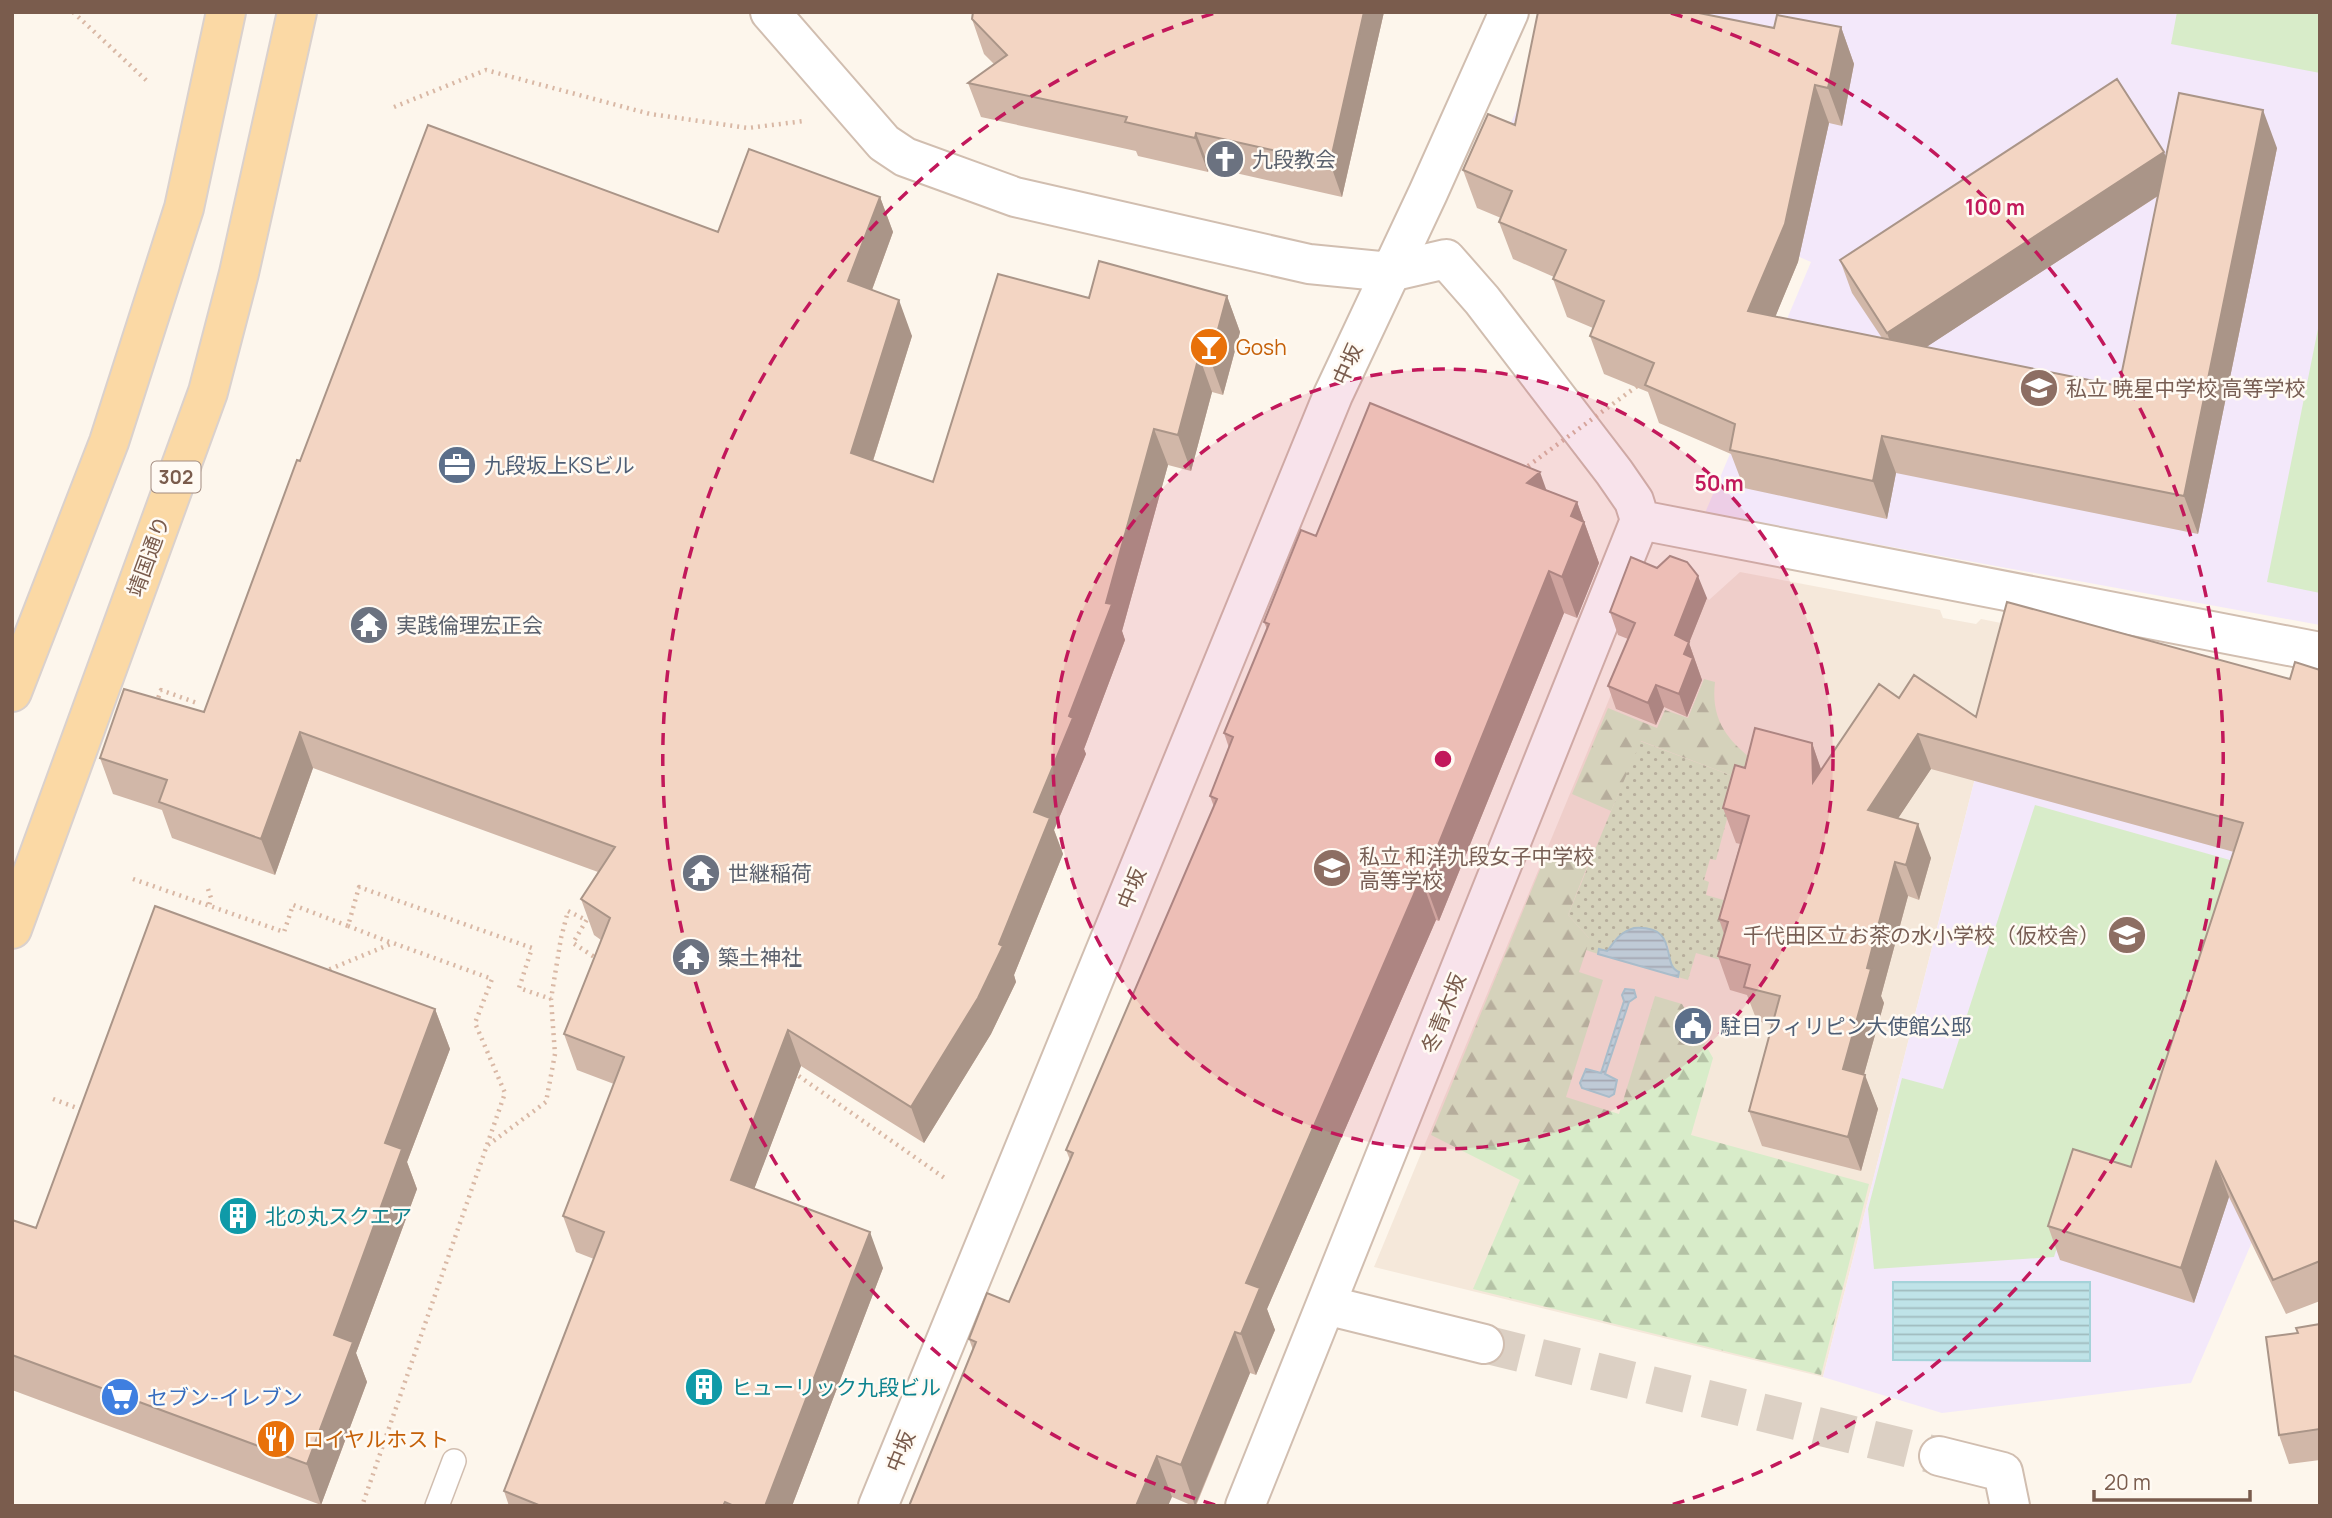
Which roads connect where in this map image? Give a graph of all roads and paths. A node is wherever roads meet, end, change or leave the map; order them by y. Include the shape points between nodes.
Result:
1 (73, 12) edge
2 (226, 12) edge
3 (297, 12) edge
4 (771, 12) edge
5 (1509, 12) edge
6 (147, 81) dead end
7 (394, 107) dead end
8 (815, 120) dead end
9 (1390, 272) junction
10 (1643, 382) edge
11 (1528, 466) edge
12 (1640, 520) junction
13 (2320, 652) edge
14 (12, 692) edge
15 (197, 703) dead end
16 (152, 715) edge
17 (133, 879) dead end
18 (208, 889) dead end
19 (209, 906) junction
20 (593, 909) edge
21 (586, 920) junction
22 (348, 926) junction
23 (12, 929) edge
24 (393, 943) junction
25 (606, 964) edge
26 (320, 973) edge
27 (551, 999) junction
28 (790, 1070) edge
29 (53, 1100) dead end
30 (89, 1113) edge
31 (487, 1146) junction
32 (946, 1178) dead end
33 (1326, 1305) junction
34 (1484, 1344) tunnel mouth
35 (1939, 1456) tunnel mouth
36 (454, 1461) dead end
37 (362, 1506) edge
38 (437, 1506) edge
39 (878, 1506) edge
40 (1245, 1506) edge
41 (2010, 1506) edge

1 - 6 path
2 - 14 main road via 184,208 108,442
3 - 23 main road, 靖国通り / 302 via 208,392
4 - 9 street via 884,144 905,157 1015,197 1309,264
5 - 9 street, 中坂
7 - 8 path via 486,70 650,114 748,128
9 - 12 street via 1446,259 1614,472 1634,501
9 - 39 street, 中坂 via 1333,395
10 - 11 path, bridge
12 - 13 street
12 - 33 street, 冬青木坂
15 - 16 path via 161,690
17 - 19 path
18 - 19 path
19 - 22 path via 284,932 293,905
20 - 21 path
21 - 25 path via 573,943
21 - 27 path via 568,911
22 - 24 path
22 - 27 path via 359,887 532,948 519,988
24 - 26 path
24 - 31 path via 492,979 475,1023 505,1093
27 - 31 path via 555,1054 546,1101
28 - 32 path
29 - 30 path
31 - 37 path
33 - 34 street
33 - 40 street, 冬青木坂
35 - 41 street via 2003,1472
36 - 38 lane

